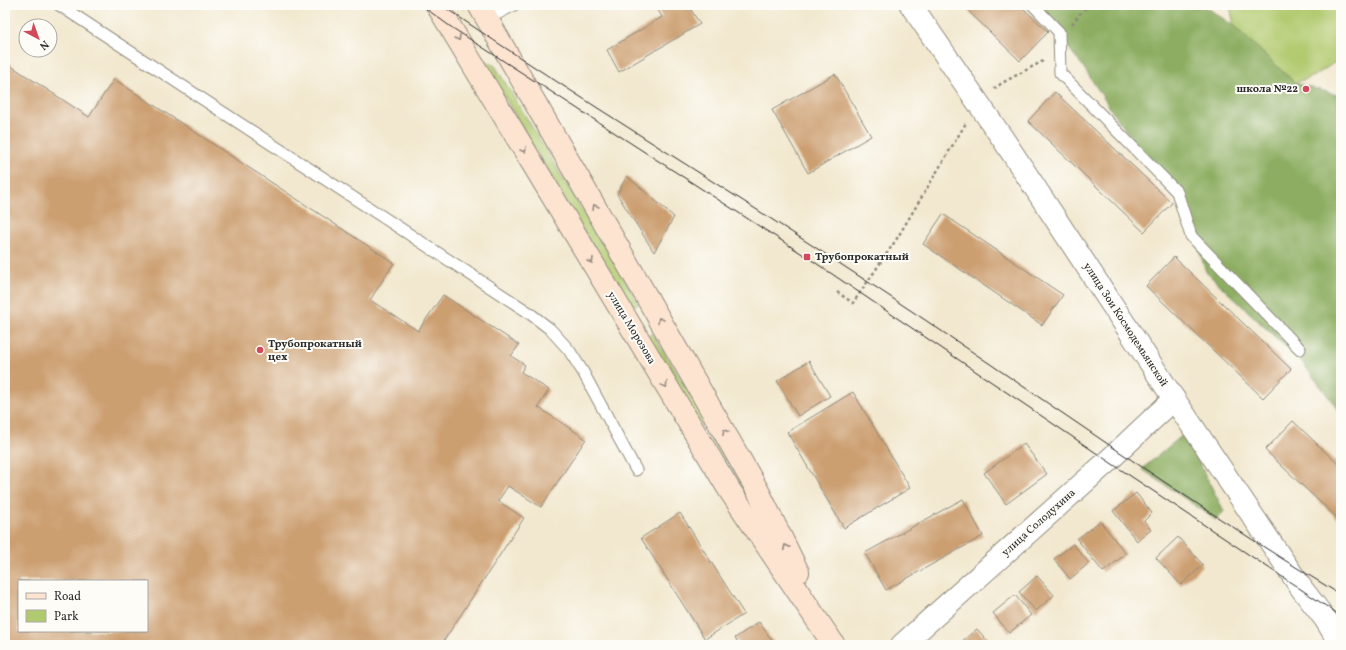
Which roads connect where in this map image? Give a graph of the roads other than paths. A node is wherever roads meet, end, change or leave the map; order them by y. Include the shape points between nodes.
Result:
1 (59, 5) edge
2 (437, 5) edge
3 (514, 5) edge
4 (911, 5) edge
5 (1033, 5) edge
6 (483, 12) edge
7 (1300, 350) dead end
8 (1174, 399) junction
9 (636, 470) dead end
10 (1337, 641) edge
11 (834, 645) edge
12 (902, 645) edge

1 - 9 lane via 528,312 569,350
2 -> 11 main road, улица Морозова via 730,492
3 - 6 lane
4 - 8 street, улица Зои Космодемьянской
5 - 7 lane via 1060,32 1060,73 1177,192 1191,236
11 -> 6 main road, улица Морозова via 758,491
8 - 10 street, улица Зои Космодемьянской via 1302,589 1326,620
8 - 12 street, улица Солодухина

